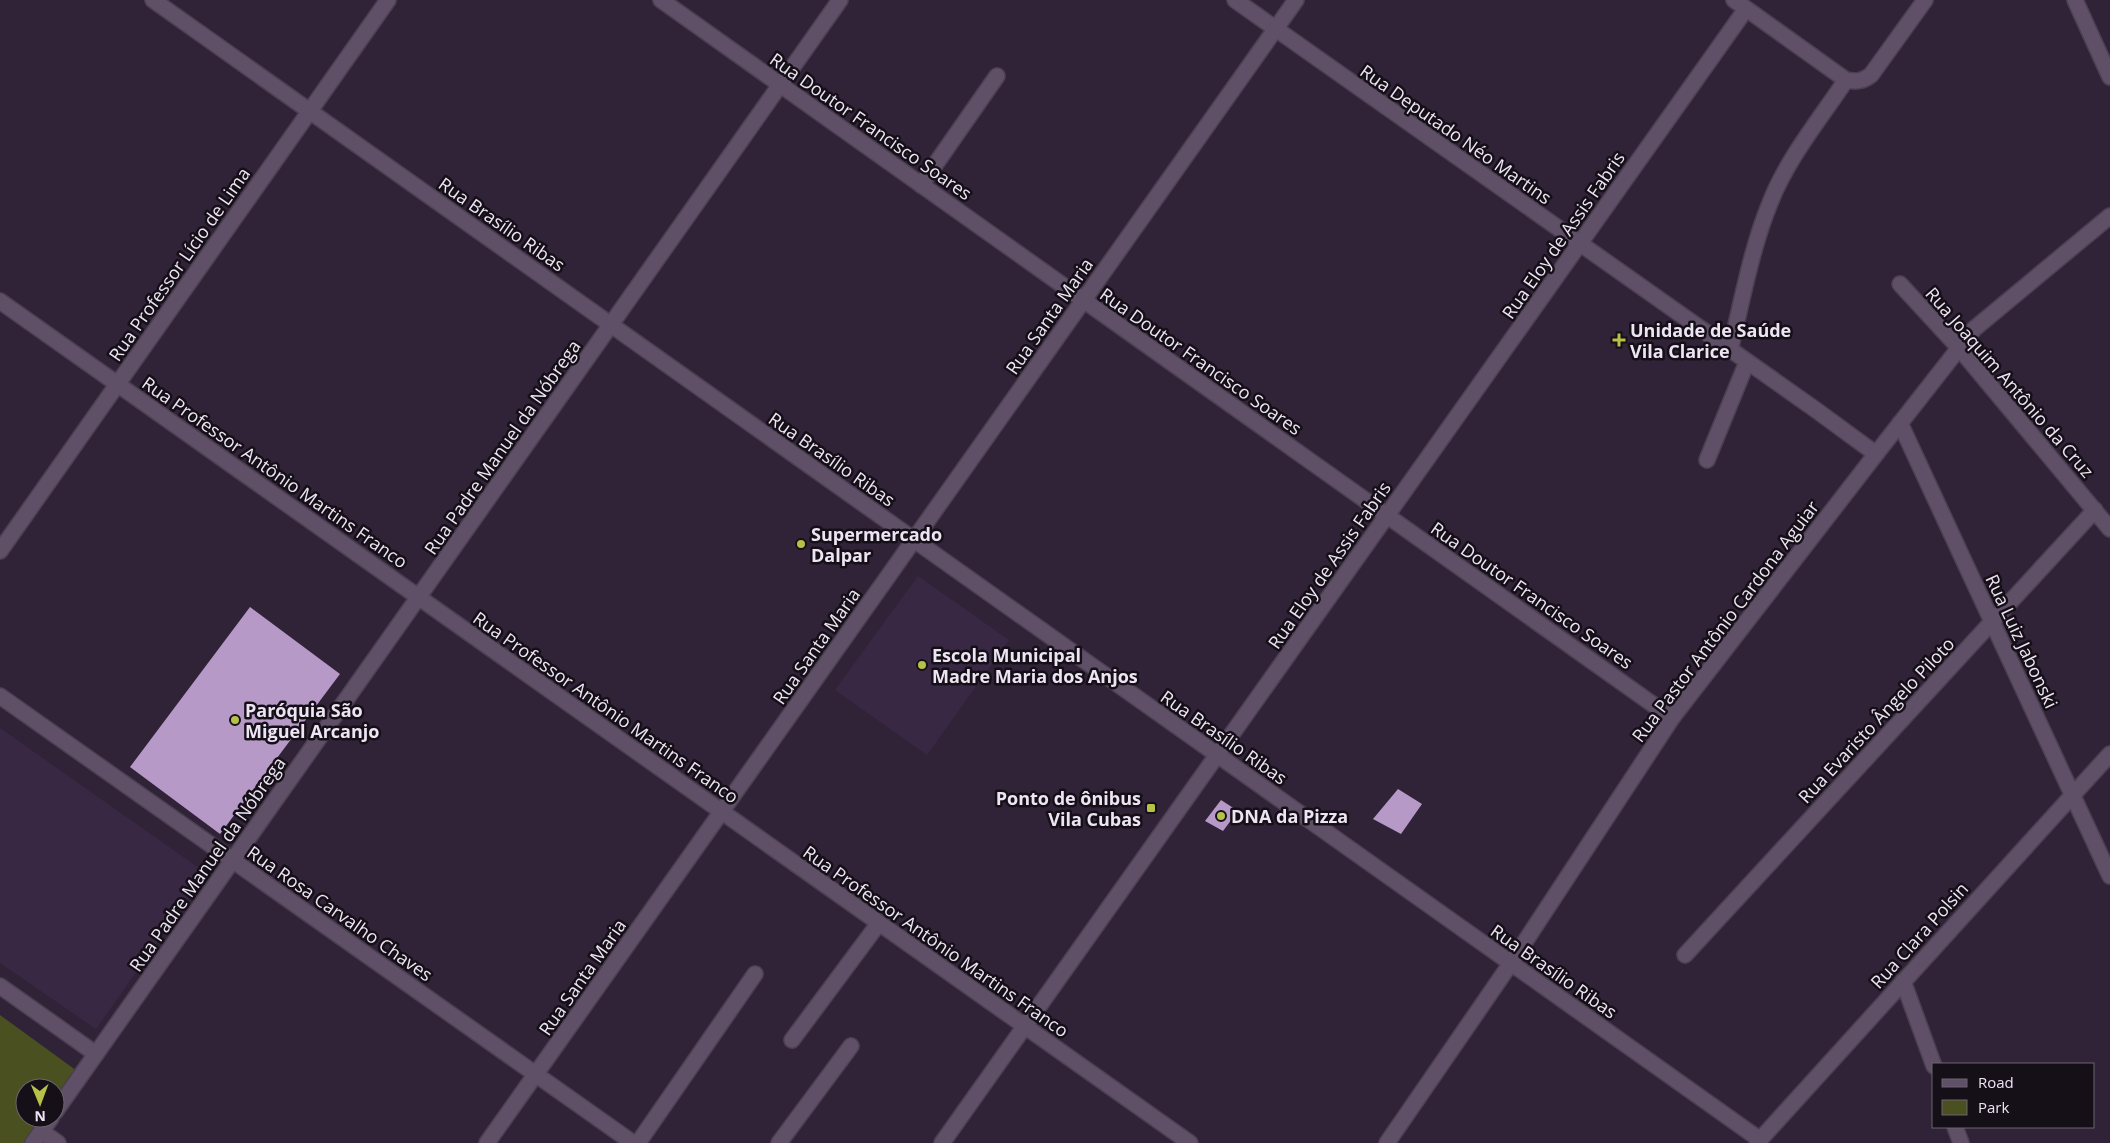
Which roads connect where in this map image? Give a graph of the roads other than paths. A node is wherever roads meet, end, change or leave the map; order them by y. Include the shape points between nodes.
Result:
1 (153, 0) edge
2 (388, 0) edge
3 (661, 0) edge
4 (840, 0) edge
5 (1235, 0) edge
6 (1296, 0) edge
7 (1925, 0) edge
8 (2075, 0) edge
9 (1740, 4) edge
10 (1275, 29) junction
11 (997, 76) dead end
12 (2110, 77) edge
13 (1846, 80) junction
14 (780, 85) junction
15 (310, 111) junction
16 (921, 185) junction
17 (2110, 216) edge
18 (1580, 244) junction
19 (1900, 284) dead end
20 (1083, 300) junction
21 (0, 301) edge
22 (611, 325) junction
23 (1959, 348) junction
24 (1730, 350) junction
25 (1747, 362) junction
26 (118, 384) junction
27 (1900, 423) junction
28 (1876, 454) junction
29 (1707, 460) dead end
30 (2095, 510) junction
31 (1387, 516) junction
32 (2110, 529) edge
33 (914, 540) junction
34 (0, 550) edge
35 (419, 597) junction
36 (1992, 622) junction
37 (0, 696) edge
38 (1672, 718) junction
39 (2110, 754) edge
40 (1217, 755) junction
41 (2072, 795) junction
42 (722, 812) junction
43 (233, 860) junction
44 (2110, 876) edge
45 (879, 924) junction
46 (1685, 954) dead end
47 (1511, 963) junction
48 (754, 974) dead end
49 (1903, 981) junction
50 (0, 986) edge
51 (1025, 1026) junction
52 (792, 1040) dead end
53 (851, 1046) dead end
54 (96, 1054) junction
55 (1933, 1063) edge
56 (536, 1074) junction
57 (65, 1098) edge
58 (1955, 1128) edge
59 (37, 1137) edge
60 (1758, 1141) edge
61 (58, 1143) edge
62 (487, 1143) edge
63 (633, 1143) edge
64 (638, 1143) edge
65 (779, 1143) edge
66 (942, 1143) edge
67 (1190, 1143) edge
68 (1387, 1143) edge
69 (1961, 1143) edge

1 - 15 street, Rua Brasílio Ribas
2 - 15 street, Rua Professor Lício de Lima
3 - 14 street, Rua Doutor Francisco Soares
4 - 14 street, Rua Padre Manuel da Nóbrega
5 - 10 street, Rua Deputado Néo Martins
6 - 10 street, Rua Santa Maria
7 - 13 street via 1871,75 1856,82
8 - 12 street
9 - 13 street
9 - 18 street, Rua Eloy de Assis Fabris
10 - 18 street, Rua Deputado Néo Martins
10 - 20 street, Rua Santa Maria
11 - 16 street
13 - 24 street via 1794,158 1770,201
14 - 16 street, Rua Doutor Francisco Soares
14 - 22 street, Rua Padre Manuel da Nóbrega
15 - 22 street, Rua Brasílio Ribas
15 - 26 street, Rua Professor Lício de Lima
16 - 20 street, Rua Doutor Francisco Soares
17 - 23 street, Rua Pastor Antônio Cardona Aguiar via 1974,329
18 - 24 street, Rua Deputado Néo Martins
18 - 31 street, Rua Eloy de Assis Fabris
19 - 23 street, Rua Joaquim Antônio da Cruz
20 - 31 street, Rua Doutor Francisco Soares
20 - 33 street, Rua Santa Maria
21 - 26 street, Rua Professor Antônio Martins Franco
22 - 33 street, Rua Brasílio Ribas
22 - 35 street, Rua Padre Manuel da Nóbrega
23 - 27 street, Rua Pastor Antônio Cardona Aguiar
23 - 30 street, Rua Joaquim Antônio da Cruz
24 - 25 street, Rua Deputado Néo Martins
25 - 28 street, Rua Deputado Néo Martins
25 - 29 street
26 - 34 street, Rua Professor Lício de Lima
26 - 35 street, Rua Professor Antônio Martins Franco
27 - 28 street, Rua Pastor Antônio Cardona Aguiar
27 - 36 street, Rua Luiz Jabonski
28 - 38 street, Rua Pastor Antônio Cardona Aguiar
30 - 32 street, Rua Joaquim Antônio da Cruz
30 - 36 street, Rua Evaristo Ângelo Piloto
31 - 38 street, Rua Doutor Francisco Soares
31 - 40 street, Rua Eloy de Assis Fabris
33 - 40 street, Rua Brasílio Ribas
33 - 42 street, Rua Santa Maria
35 - 42 street, Rua Professor Antônio Martins Franco
35 - 43 street, Rua Padre Manuel da Nóbrega
36 - 41 street, Rua Luiz Jabonski
36 - 46 street, Rua Evaristo Ângelo Piloto
37 - 43 street, Rua Rosa Carvalho Chaves
38 - 47 street, Rua Pastor Antônio Cardona Aguiar
39 - 41 street, Rua Clara Polsin
40 - 47 street, Rua Brasílio Ribas
40 - 51 street, Rua Eloy de Assis Fabris
41 - 44 street, Rua Luiz Jabonski
41 - 49 street, Rua Clara Polsin
42 - 45 street, Rua Professor Antônio Martins Franco
42 - 56 street, Rua Santa Maria
43 - 54 street, Rua Padre Manuel da Nóbrega
43 - 56 street, Rua Rosa Carvalho Chaves
45 - 51 street, Rua Professor Antônio Martins Franco
45 - 52 street
47 - 60 street, Rua Brasílio Ribas
47 - 68 street, Rua Pastor Antônio Cardona Aguiar
48 - 64 street
49 - 55 street
49 - 60 street, Rua Clara Polsin
50 - 54 street
51 - 66 street, Rua Eloy de Assis Fabris
51 - 67 street, Rua Professor Antônio Martins Franco
53 - 65 street
54 - 57 street, Rua Padre Manuel da Nóbrega
56 - 62 street, Rua Santa Maria
56 - 63 street, Rua Rosa Carvalho Chaves
58 - 69 street
59 - 61 street

